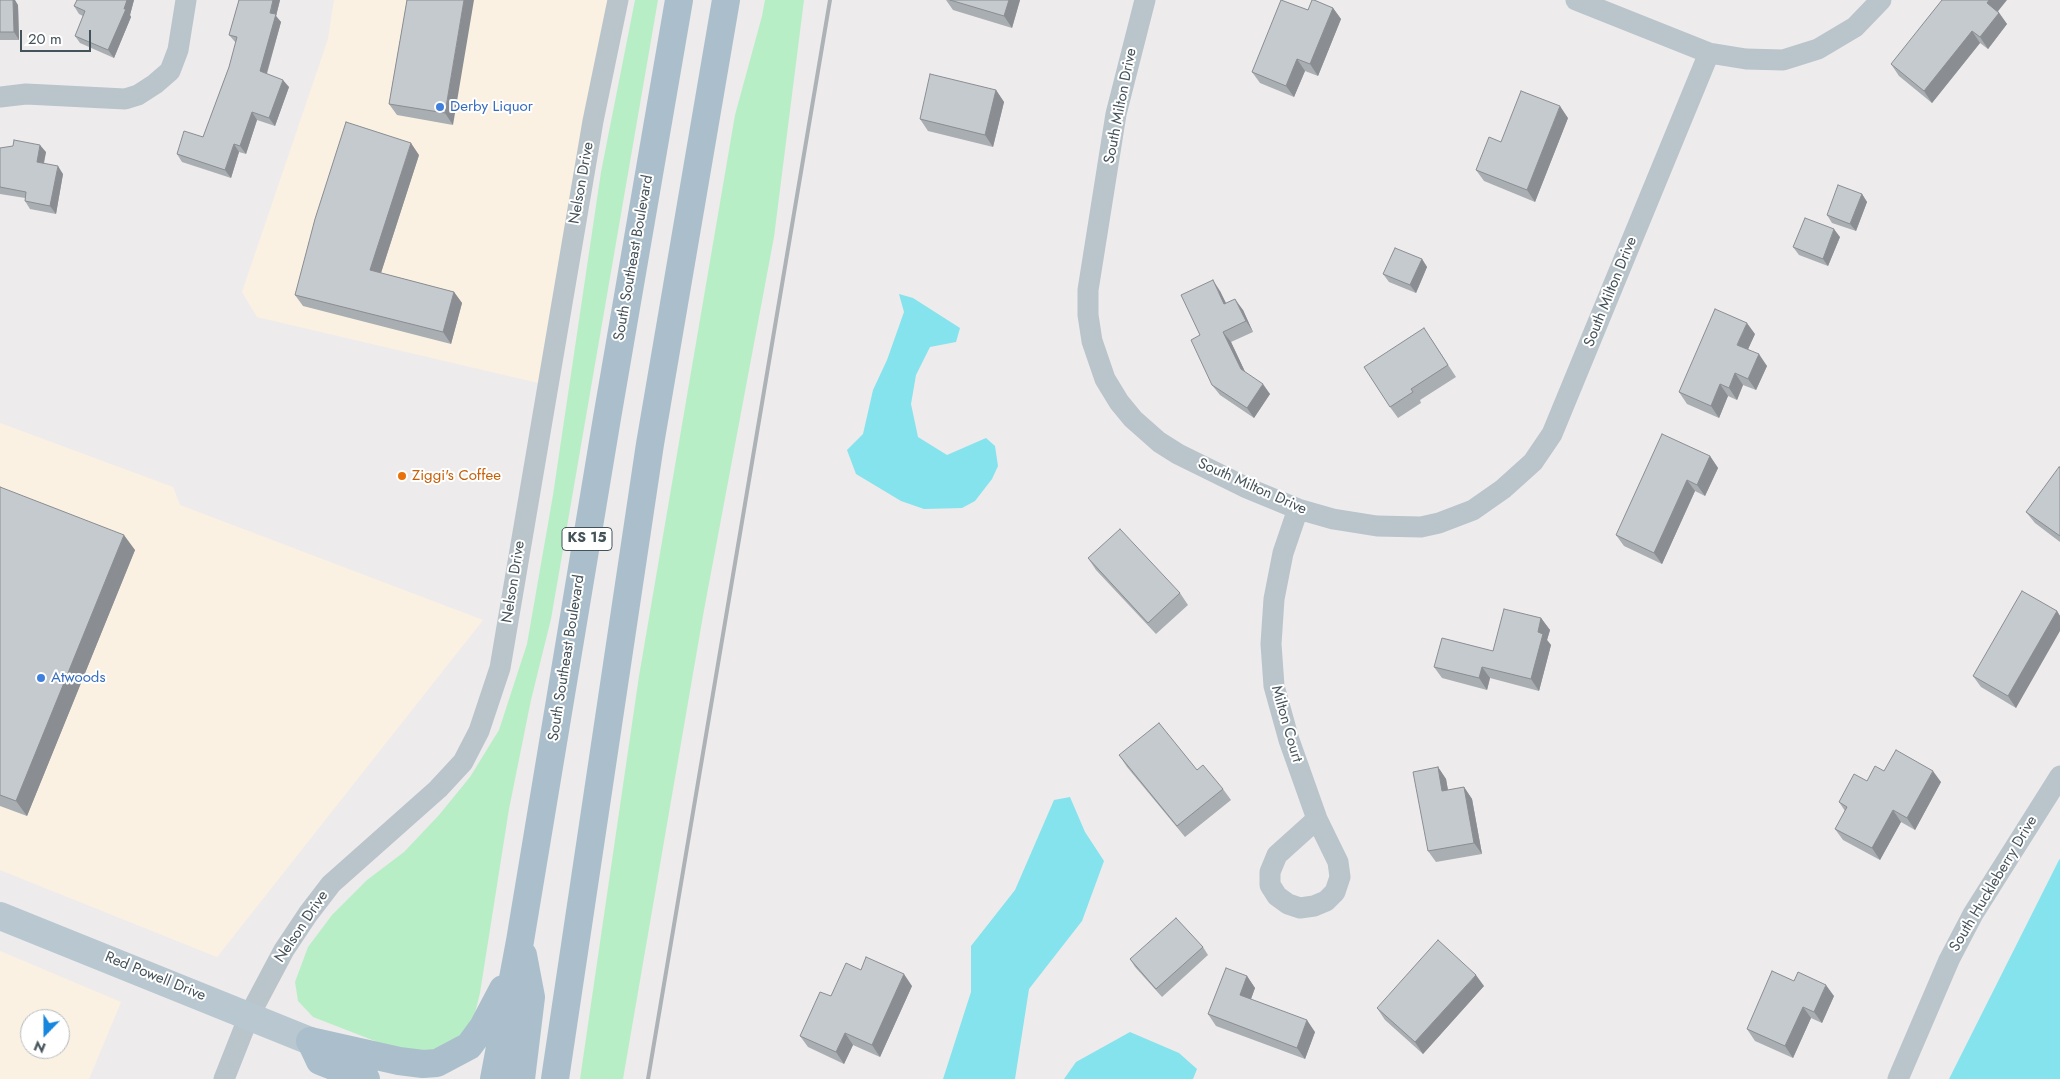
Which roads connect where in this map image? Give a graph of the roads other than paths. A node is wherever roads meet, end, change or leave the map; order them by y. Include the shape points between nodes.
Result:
1 (186, 0) edge
2 (618, 0) edge
3 (679, 0) edge
4 (726, 0) edge
5 (1145, 0) edge
6 (1576, 0) edge
7 (1881, 0) edge
8 (1709, 53) junction
9 (0, 97) edge
10 (1298, 509) junction
11 (2060, 776) edge
12 (1317, 819) dead end
13 (0, 916) edge
14 (518, 953) junction
15 (249, 1016) junction
16 (310, 1041) junction
17 (224, 1079) edge
18 (366, 1079) edge
19 (494, 1079) edge
20 (521, 1079) edge
21 (555, 1079) edge
22 (1898, 1079) edge

1 - 9 street via 178,50 170,71 138,95 125,99 26,94
2 - 15 street, Nelson Drive via 593,121 500,668 479,731 463,762 438,789 331,884 284,950
3 - 14 main road, South Southeast Boulevard / KS 15
4 - 21 main road, KS 15 via 650,444
5 - 10 street, South Milton Drive via 1116,114 1088,290 1092,341 1105,379 1119,402 1159,442 1247,488
6 - 8 street
7 - 8 street via 1856,27 1818,49 1783,60
8 - 10 street, South Milton Drive via 1552,434 1533,462 1473,510 1421,527 1377,526
10 - 12 street, Milton Court via 1283,553 1270,644 1274,686
11 - 22 street, South Huckleberry Drive via 1973,914 1949,960
13 - 15 street, Red Powell Drive
14 - 16 main road via 482,1027 469,1046 437,1063 399,1061
14 - 19 main road, South Southeast Boulevard / KS 15
14 - 20 main road via 531,997
15 - 16 street, Red Powell Drive
15 - 17 street, Nelson Drive
16 - 18 main road via 320,1061

